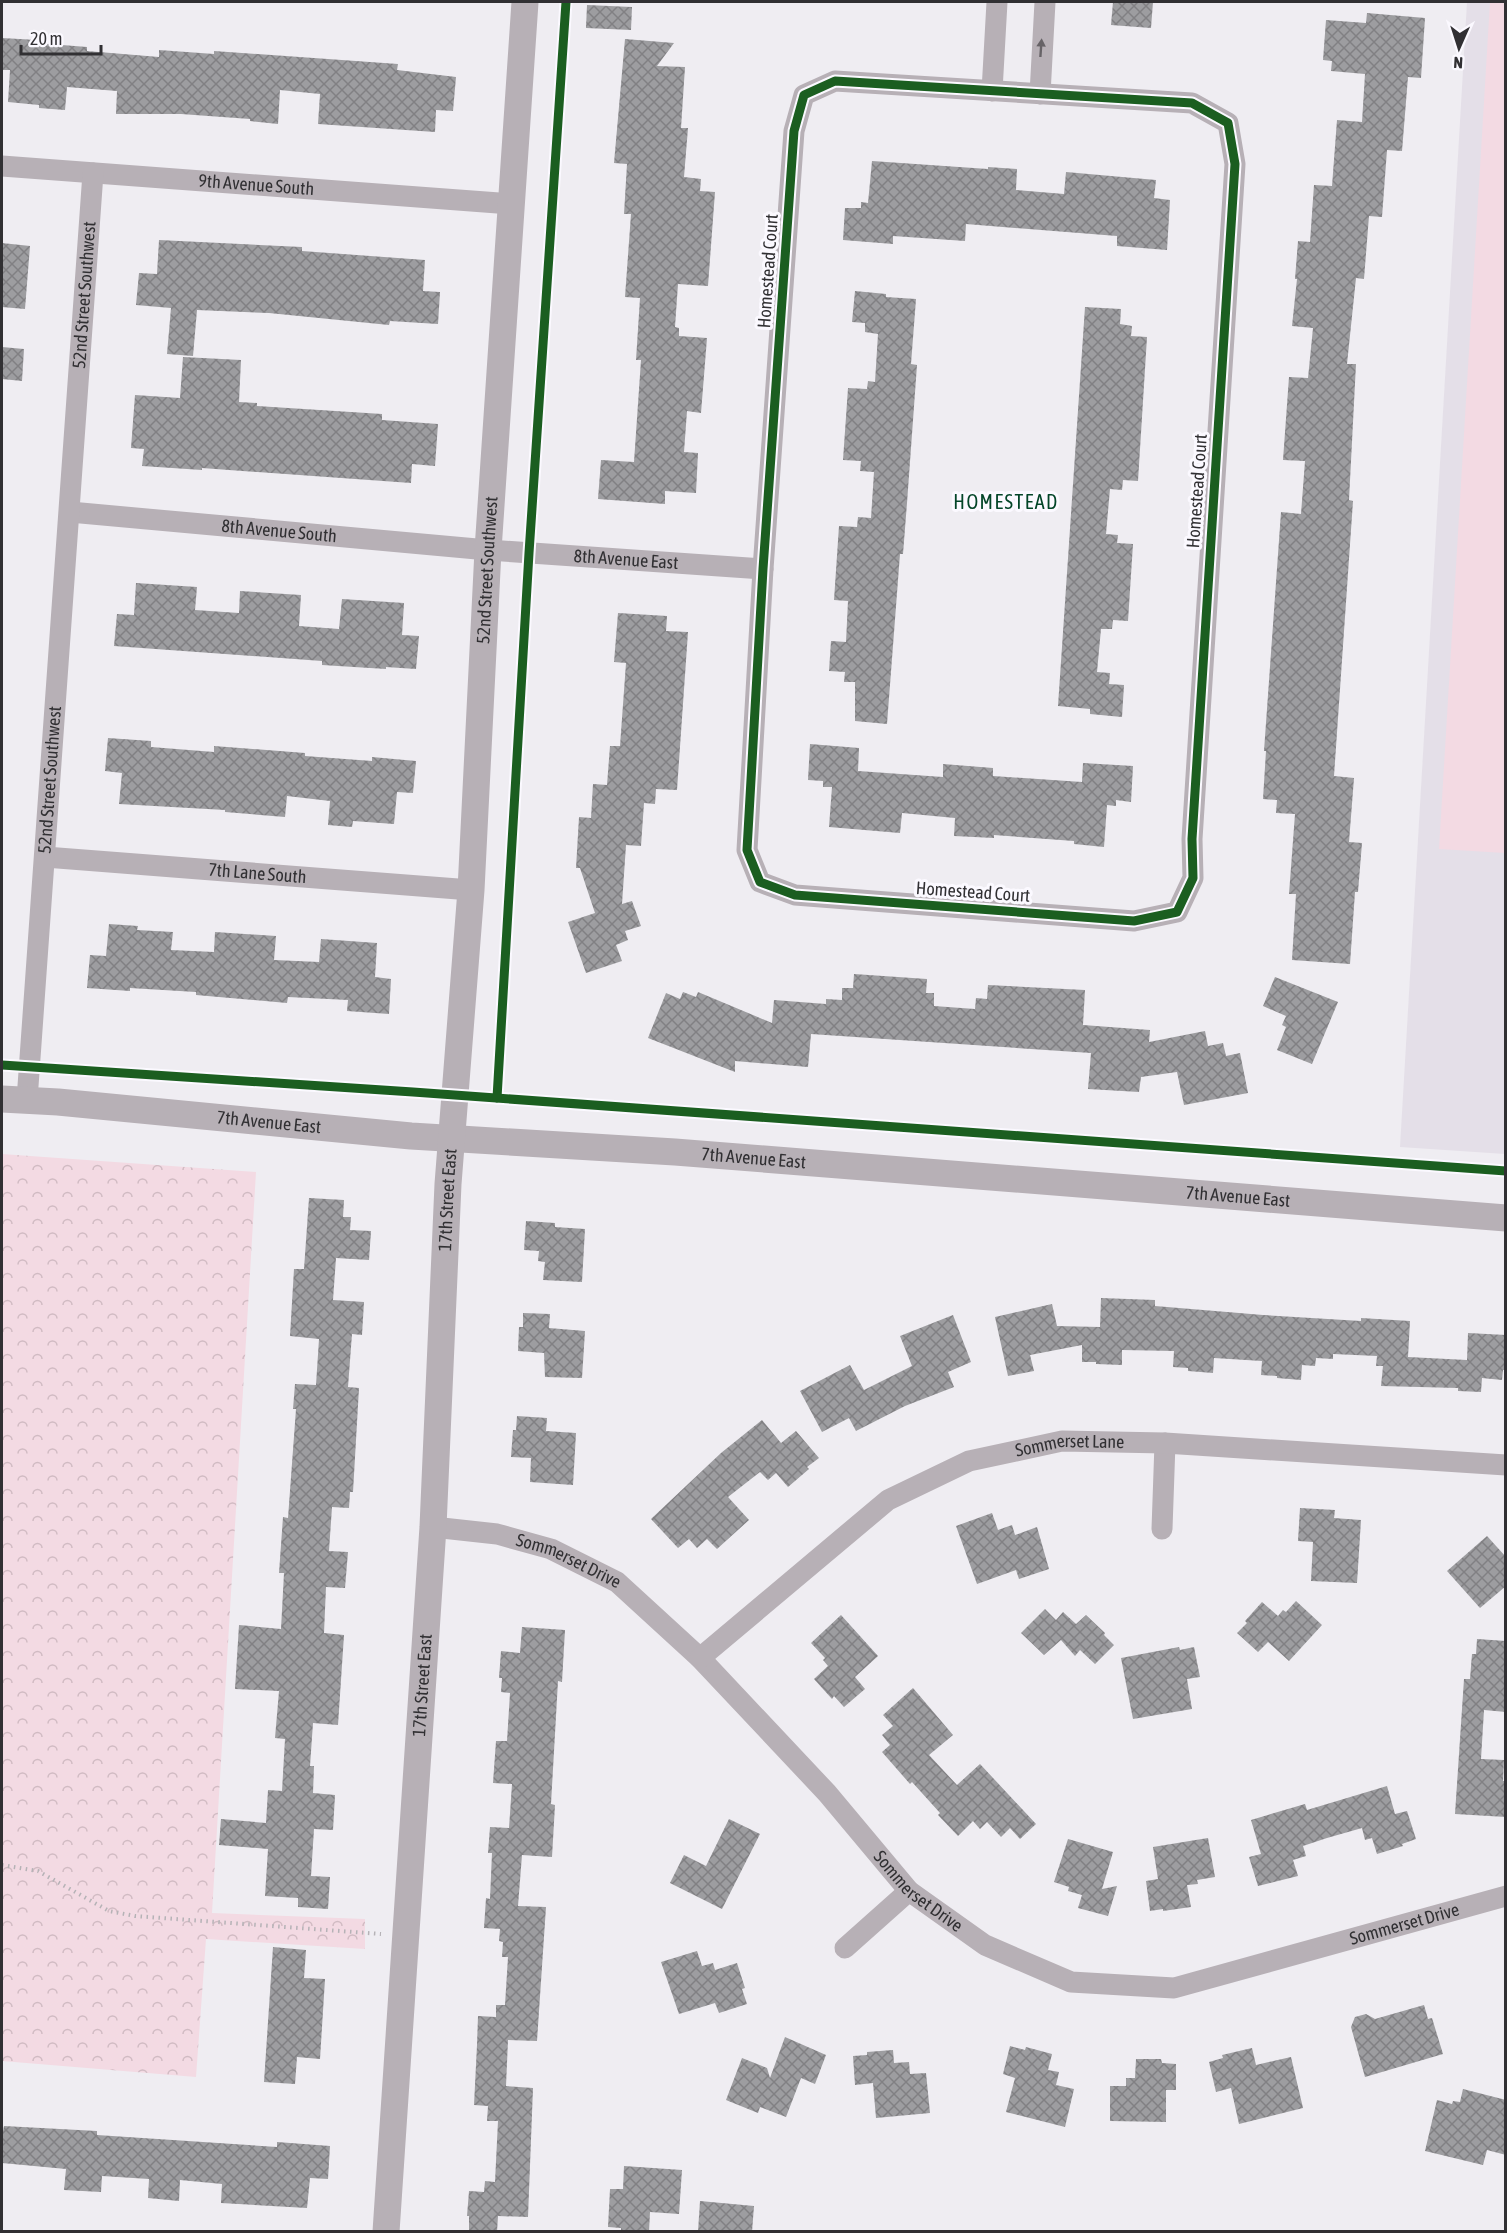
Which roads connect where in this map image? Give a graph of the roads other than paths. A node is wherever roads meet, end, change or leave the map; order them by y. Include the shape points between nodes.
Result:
1 (525, 2) edge
2 (998, 2) edge
3 (1045, 2) edge
4 (992, 91) junction
5 (1040, 94) junction
6 (2, 166) edge
7 (93, 173) junction
8 (512, 204) junction
9 (70, 512) junction
10 (488, 550) junction
11 (763, 568) junction
12 (45, 857) junction
13 (471, 890) junction
14 (14, 1099) edge
15 (452, 1139) junction
16 (1506, 1218) edge
17 (1165, 1443) junction
18 (1506, 1465) edge
19 (433, 1527) junction
20 (1162, 1529) dead end
21 (700, 1658) junction
22 (909, 1891) junction
23 (1506, 1896) edge
24 (845, 1948) dead end
25 (386, 2232) edge

1 - 8 street, 52nd Street Southwest
2 - 4 street
5 -> 3 street
4 - 5 street, Homestead Court
4 - 11 street, Homestead Court via 835,81 804,95 794,131
5 - 11 street, Homestead Court via 1192,103 1228,123 1230,133 1234,164 1192,878 1177,912 1134,921 795,895 760,882 747,850
6 - 7 street, 9th Avenue South
7 - 8 street, 9th Avenue South
7 - 9 street, 52nd Street Southwest
8 - 10 street, 52nd Street Southwest
9 - 10 street, 8th Avenue South
9 - 12 street, 52nd Street Southwest
10 - 11 street, 8th Avenue East
10 - 13 street, 52nd Street Southwest
12 - 13 street, 7th Lane South
12 - 14 street, 52nd Street Southwest
13 - 15 street, 52nd Street Southwest
14 - 15 street, 7th Avenue East
15 - 16 street, 7th Avenue East via 675,1152
15 - 19 street, 17th Street East
17 - 18 street, Sommerset Lane
17 - 20 street
17 - 21 street, Sommerset Lane via 1062,1442 969,1461 888,1500
19 - 21 street, Sommerset Drive via 497,1534 551,1549 617,1582
19 - 25 street, 17th Street East
21 - 22 street, Sommerset Drive via 827,1792
22 - 23 street, Sommerset Drive via 985,1945 1071,1982 1174,1988
22 - 24 street

